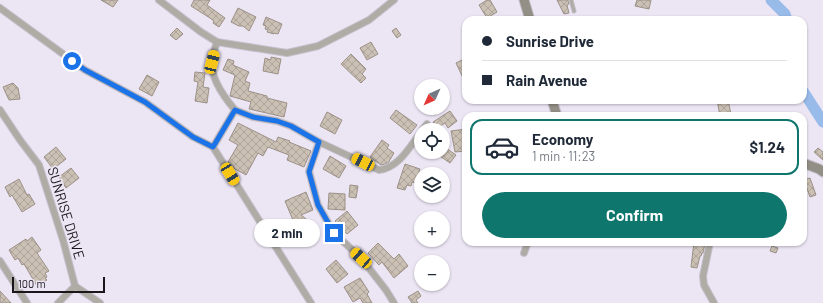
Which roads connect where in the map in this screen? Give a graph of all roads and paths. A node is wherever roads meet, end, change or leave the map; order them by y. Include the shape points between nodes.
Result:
1 (159, 0) edge
2 (394, 0) edge
3 (524, 0) edge
4 (571, 0) edge
5 (0, 8) edge
6 (574, 11) dead end
7 (529, 16) edge
8 (217, 42) junction
9 (0, 110) edge
10 (235, 110) junction
11 (414, 141) edge
12 (319, 142) junction
13 (213, 147) junction
14 (807, 164) edge
15 (823, 172) edge
16 (527, 246) edge
17 (709, 246) edge
18 (524, 254) dead end
19 (0, 261) edge
20 (75, 286) junction
21 (27, 303) edge
22 (58, 303) edge
23 (100, 303) edge
24 (311, 303) edge
25 (394, 303) edge
26 (714, 303) edge

1 - 8 street
2 - 8 street via 369,20 318,46 287,53
3 - 7 main road
4 - 6 lane
5 - 13 street via 85,70 145,102 193,137
8 - 10 street via 212,62 214,77
9 - 20 street, SUNRISE DRIVE via 39,165 64,240
10 - 12 street via 291,126
10 - 13 street
11 - 12 street via 398,162 380,170
12 - 25 street via 309,172 318,205 334,233 361,258
13 - 24 street
14 - 15 main road
16 - 18 street
17 - 26 street via 703,276 704,285
19 - 21 street
20 - 22 street
20 - 23 street

